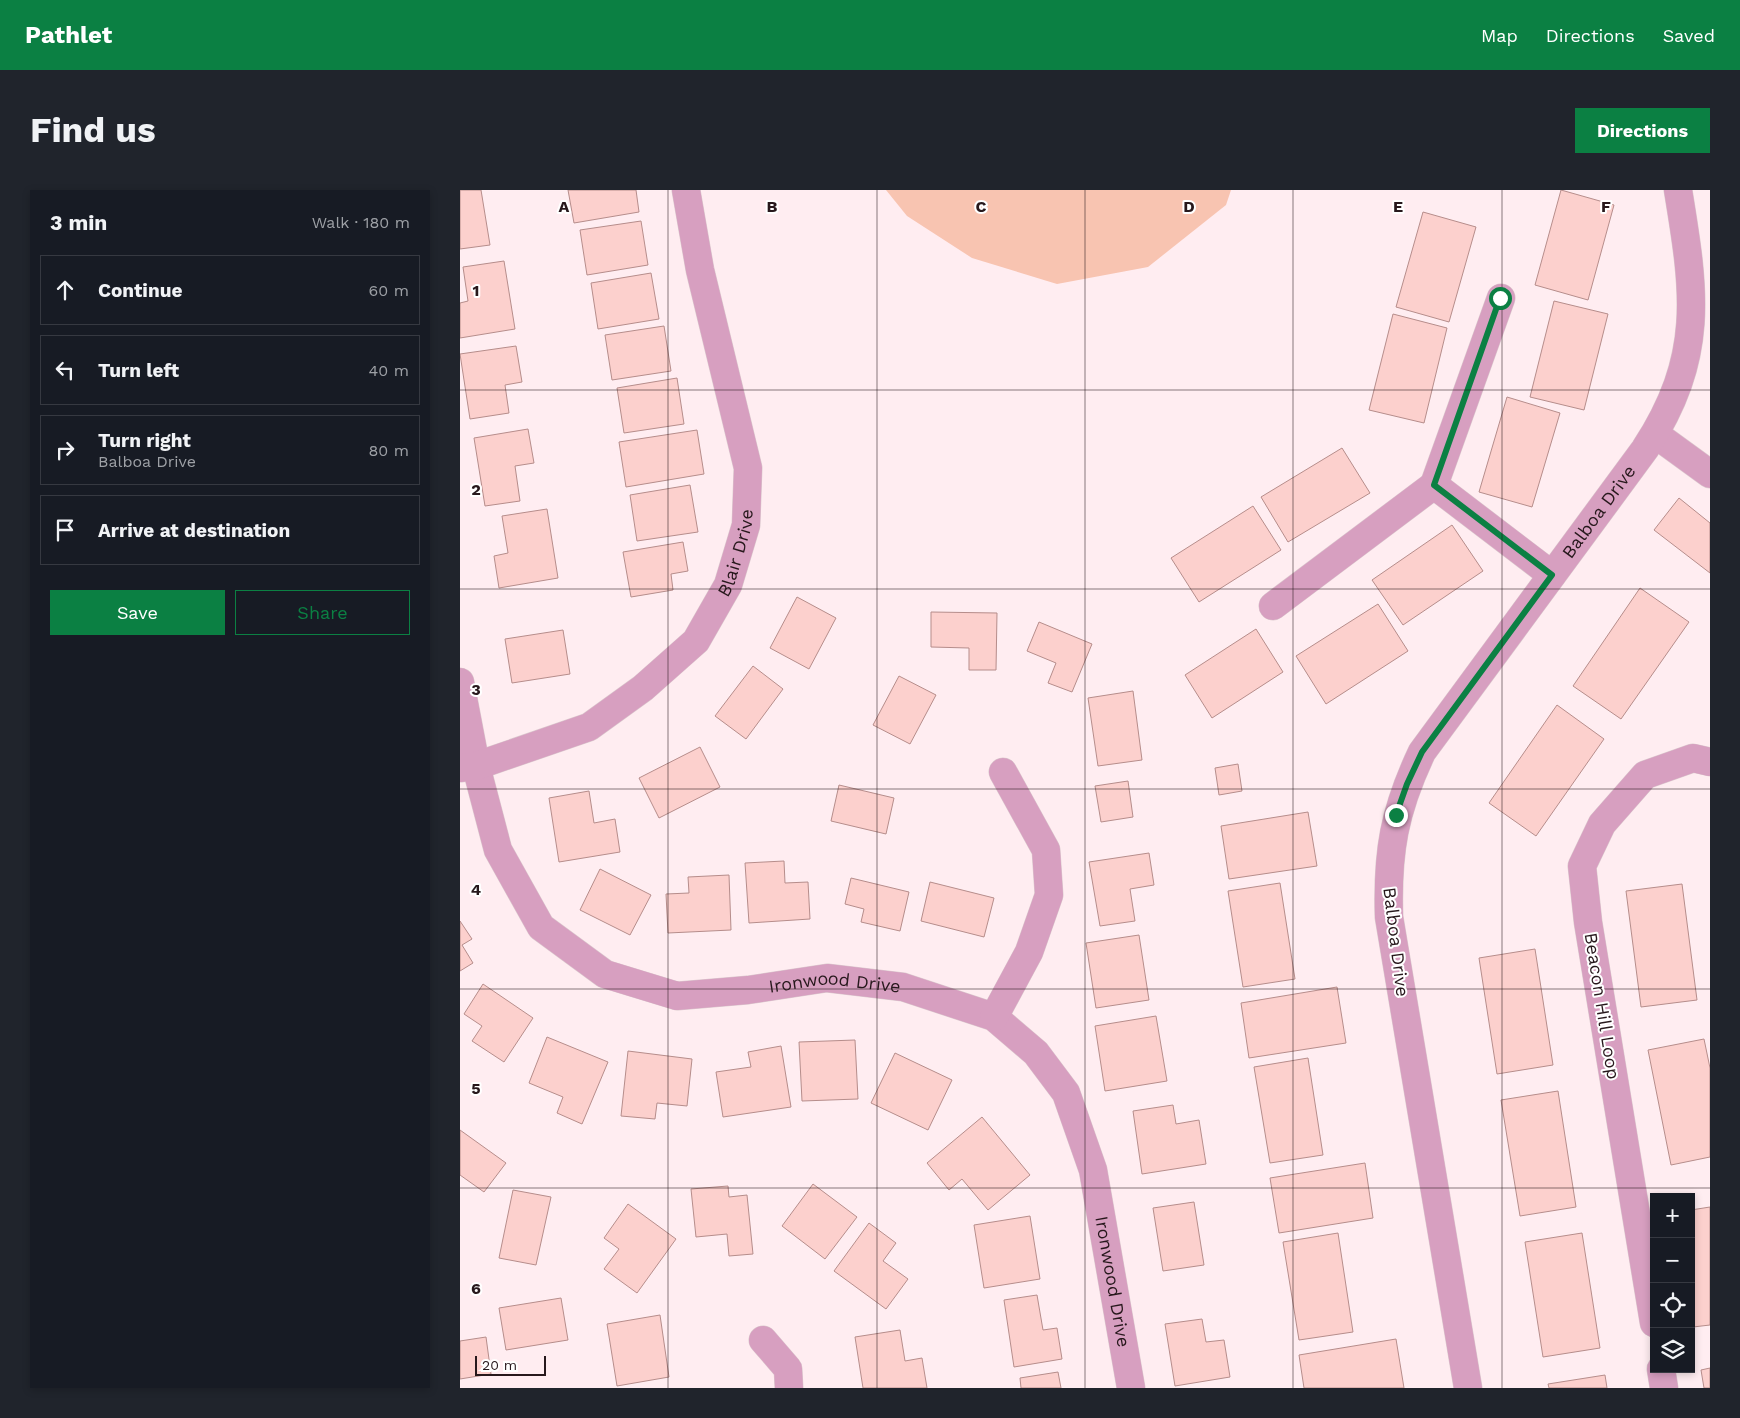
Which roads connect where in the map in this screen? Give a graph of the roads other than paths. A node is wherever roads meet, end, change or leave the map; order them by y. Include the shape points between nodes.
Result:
1 (686, 190) edge
2 (1678, 190) edge
3 (1701, 290) edge
4 (1500, 298) dead end
5 (1654, 434) junction
6 (1710, 474) edge
7 (1434, 485) junction
8 (1552, 575) junction
9 (1273, 606) dead end
10 (460, 682) edge
11 (1710, 762) edge
12 (468, 767) edge
13 (1003, 772) dead end
14 (994, 1018) junction
15 (1650, 1299) edge
16 (763, 1340) dead end
17 (1662, 1373) edge
18 (789, 1388) edge
19 (1131, 1388) edge
20 (1468, 1388) edge
21 (1664, 1388) edge

1 - 12 street, Blair Drive via 700,270 748,468 746,525 728,585 696,641 643,688 590,727
2 - 3 street, Balboa Drive via 1688,251
3 - 5 street, Balboa Drive via 1688,355 1668,410
4 - 7 street
5 - 6 street
5 - 8 street, Balboa Drive
7 - 8 street
7 - 9 street
8 - 20 street, Balboa Drive via 1422,752 1396,815 1390,848 1389,917
10 - 12 street, Ironwood Drive
11 - 15 street, Beacon Hill Loop via 1694,758 1645,775 1602,824 1582,866
12 - 14 street, Ironwood Drive via 498,850 541,927 605,974 677,996 748,990 827,978 903,987
13 - 14 street via 1046,850 1049,895 1029,952
14 - 19 street, Ironwood Drive via 1036,1053 1066,1093 1093,1170
16 - 18 street via 788,1369
17 - 21 street

